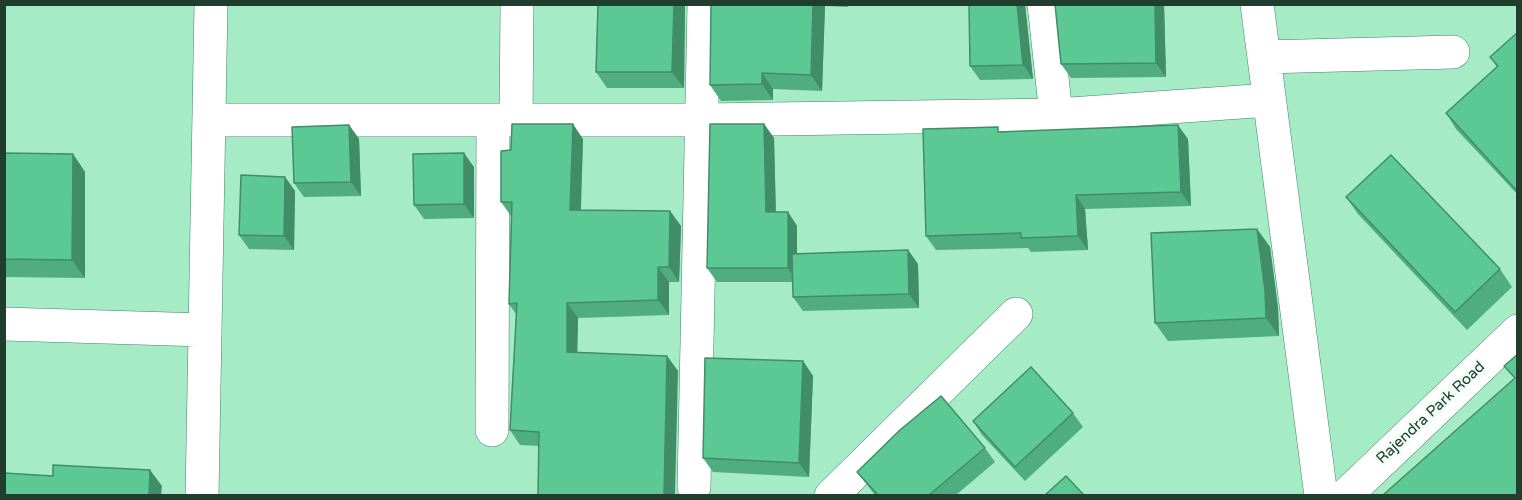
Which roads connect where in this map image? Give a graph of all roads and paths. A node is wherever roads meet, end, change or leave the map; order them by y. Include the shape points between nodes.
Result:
1 (211, 4) edge
2 (517, 4) edge
3 (704, 4) edge
4 (1044, 4) edge
5 (1257, 4) edge
6 (1453, 52) dead end
7 (1264, 57) junction
8 (1269, 100) junction
9 (1056, 115) junction
10 (208, 120) junction
11 (504, 120) junction
12 (702, 120) junction
13 (1016, 314) dead end
14 (4, 324) edge
15 (205, 330) junction
16 (1518, 332) edge
17 (492, 430) dead end
18 (694, 487) dead end
19 (837, 494) edge
20 (202, 495) edge
21 (1321, 495) edge
22 (1345, 495) edge

1 - 10 street
2 - 11 street
3 - 12 street
4 - 9 street
5 - 7 street
6 - 7 street
7 - 8 street
8 - 9 street
8 - 21 street
9 - 12 street
10 - 11 street
10 - 15 street
11 - 12 street
11 - 17 street
12 - 18 street
13 - 19 street
14 - 15 street
15 - 20 street
16 - 22 street, Rajendra Park Road

